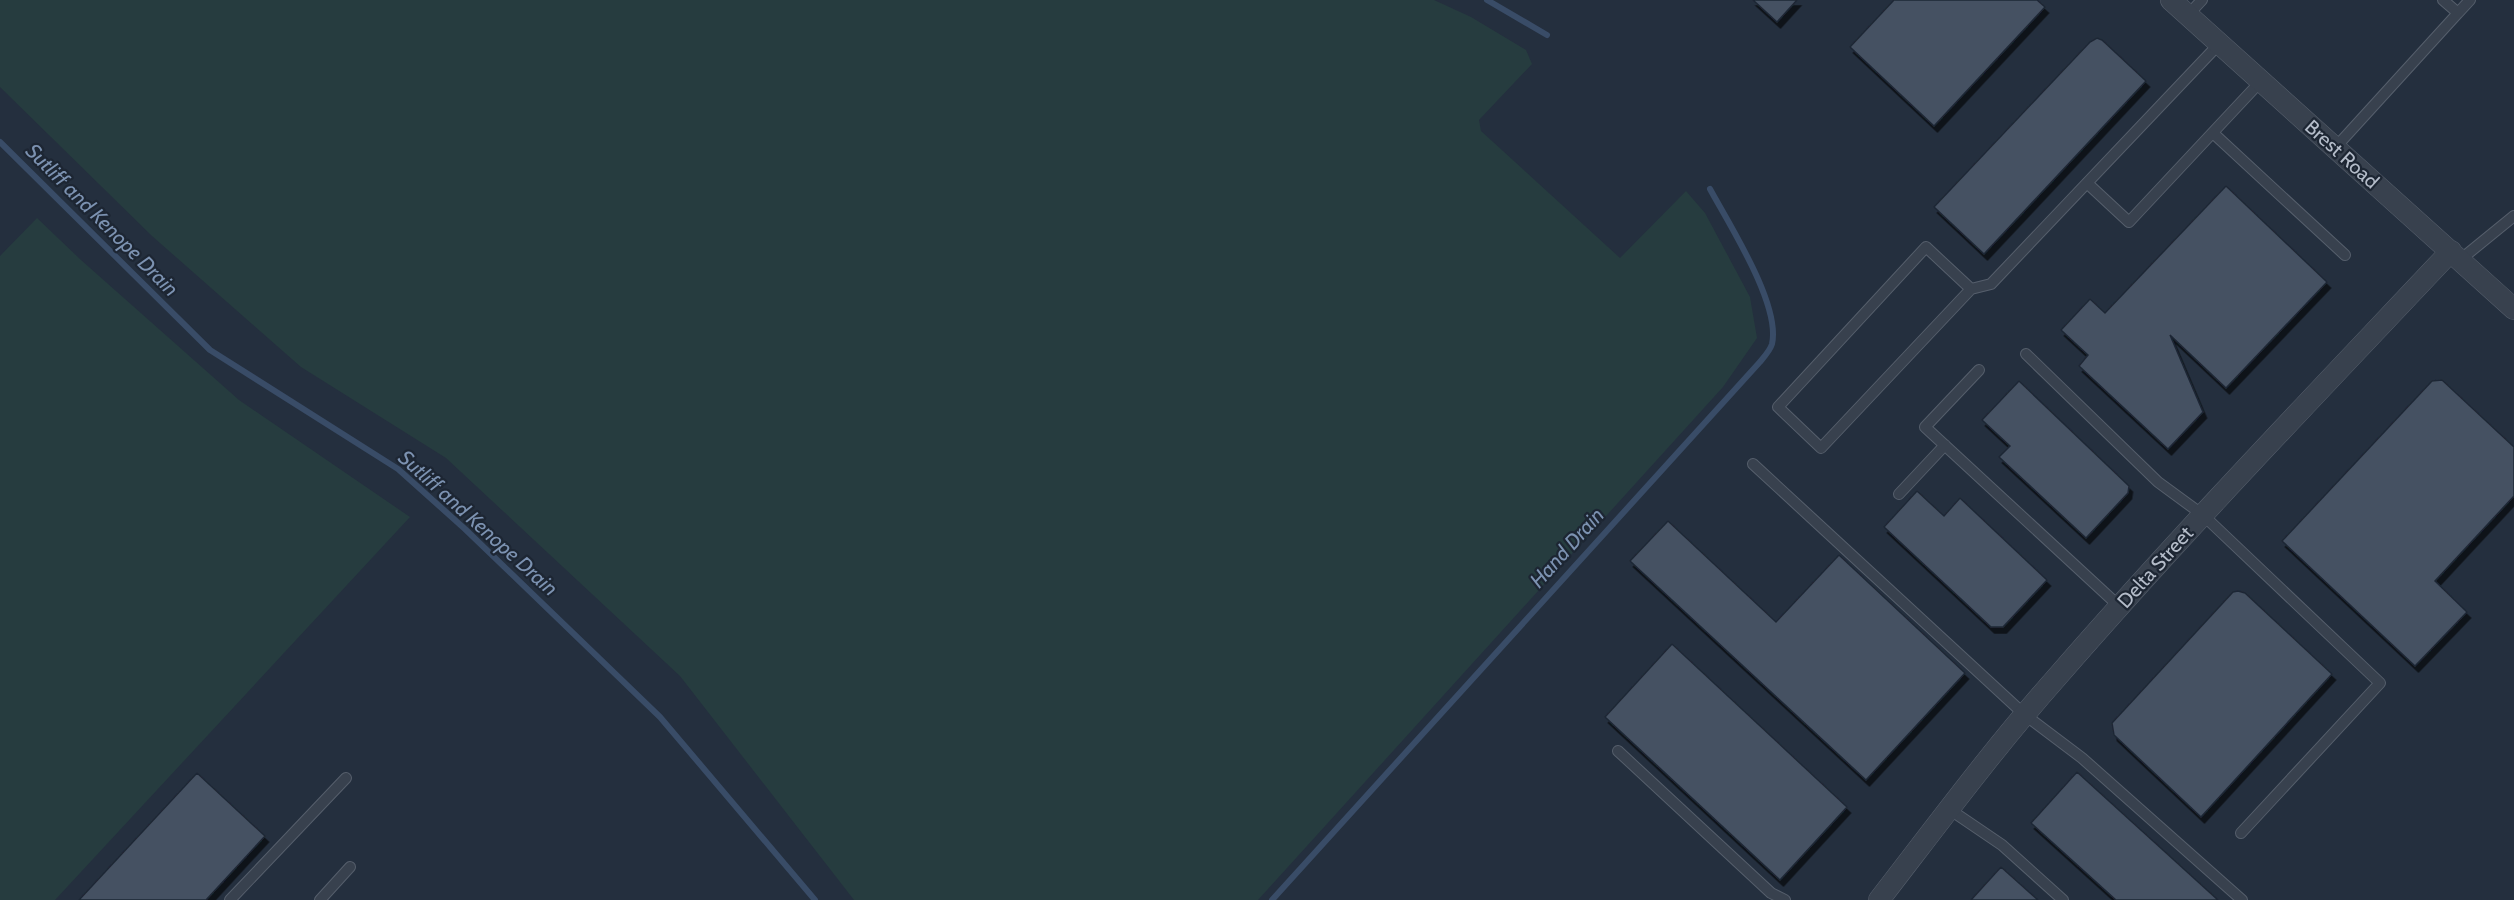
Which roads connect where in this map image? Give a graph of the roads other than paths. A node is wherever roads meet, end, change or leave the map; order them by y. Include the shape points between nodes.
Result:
1 (2171, 0) edge
2 (2443, 0) edge
3 (2470, 0) edge
4 (2195, 8) edge
5 (2458, 13) junction
6 (2219, 44) junction
7 (2261, 81) junction
8 (2213, 133) junction
9 (2335, 148) junction
10 (2087, 183) junction
11 (2514, 216) edge
12 (2344, 255) dead end
13 (2455, 256) junction
14 (1971, 289) junction
15 (2514, 309) edge
16 (2026, 354) dead end
17 (1978, 370) dead end
18 (1945, 445) junction
19 (1754, 464) dead end
20 (1899, 494) dead end
21 (2203, 515) junction
22 (2120, 607) junction
23 (2025, 715) junction
24 (1618, 751) dead end
25 (346, 778) dead end
26 (1949, 809) junction
27 (2241, 833) dead end
28 (350, 867) dead end
29 (1884, 898) edge
30 (230, 900) edge
31 (320, 900) edge
32 (1785, 900) edge
33 (2062, 900) edge
34 (2242, 900) edge

1 - 4 street, Brest Road
2 - 5 lane
3 - 5 lane
4 - 6 street, Brest Road
5 - 9 lane
6 - 7 street, Brest Road
6 - 10 lane
7 - 8 lane
7 - 9 street, Brest Road
8 - 10 lane via 2129,222
8 - 12 lane
9 - 13 street, Brest Road
10 - 14 lane via 1991,284
11 - 13 lane
13 - 15 street, Brest Road
13 - 21 street, Delta Street
14 - 14 lane via 1926,247 1778,407 1821,448
16 - 21 lane via 2158,482
17 - 18 lane via 1925,427
18 - 20 lane
18 - 22 lane
19 - 23 lane
21 - 22 street, Delta Street
21 - 27 lane via 2380,683
22 - 23 street, Delta Street
23 - 26 street, Delta Street
23 - 34 lane via 2082,758
24 - 32 lane via 1771,893
25 - 30 lane
26 - 29 street, Delta Street
26 - 33 lane via 2002,845
28 - 31 lane

